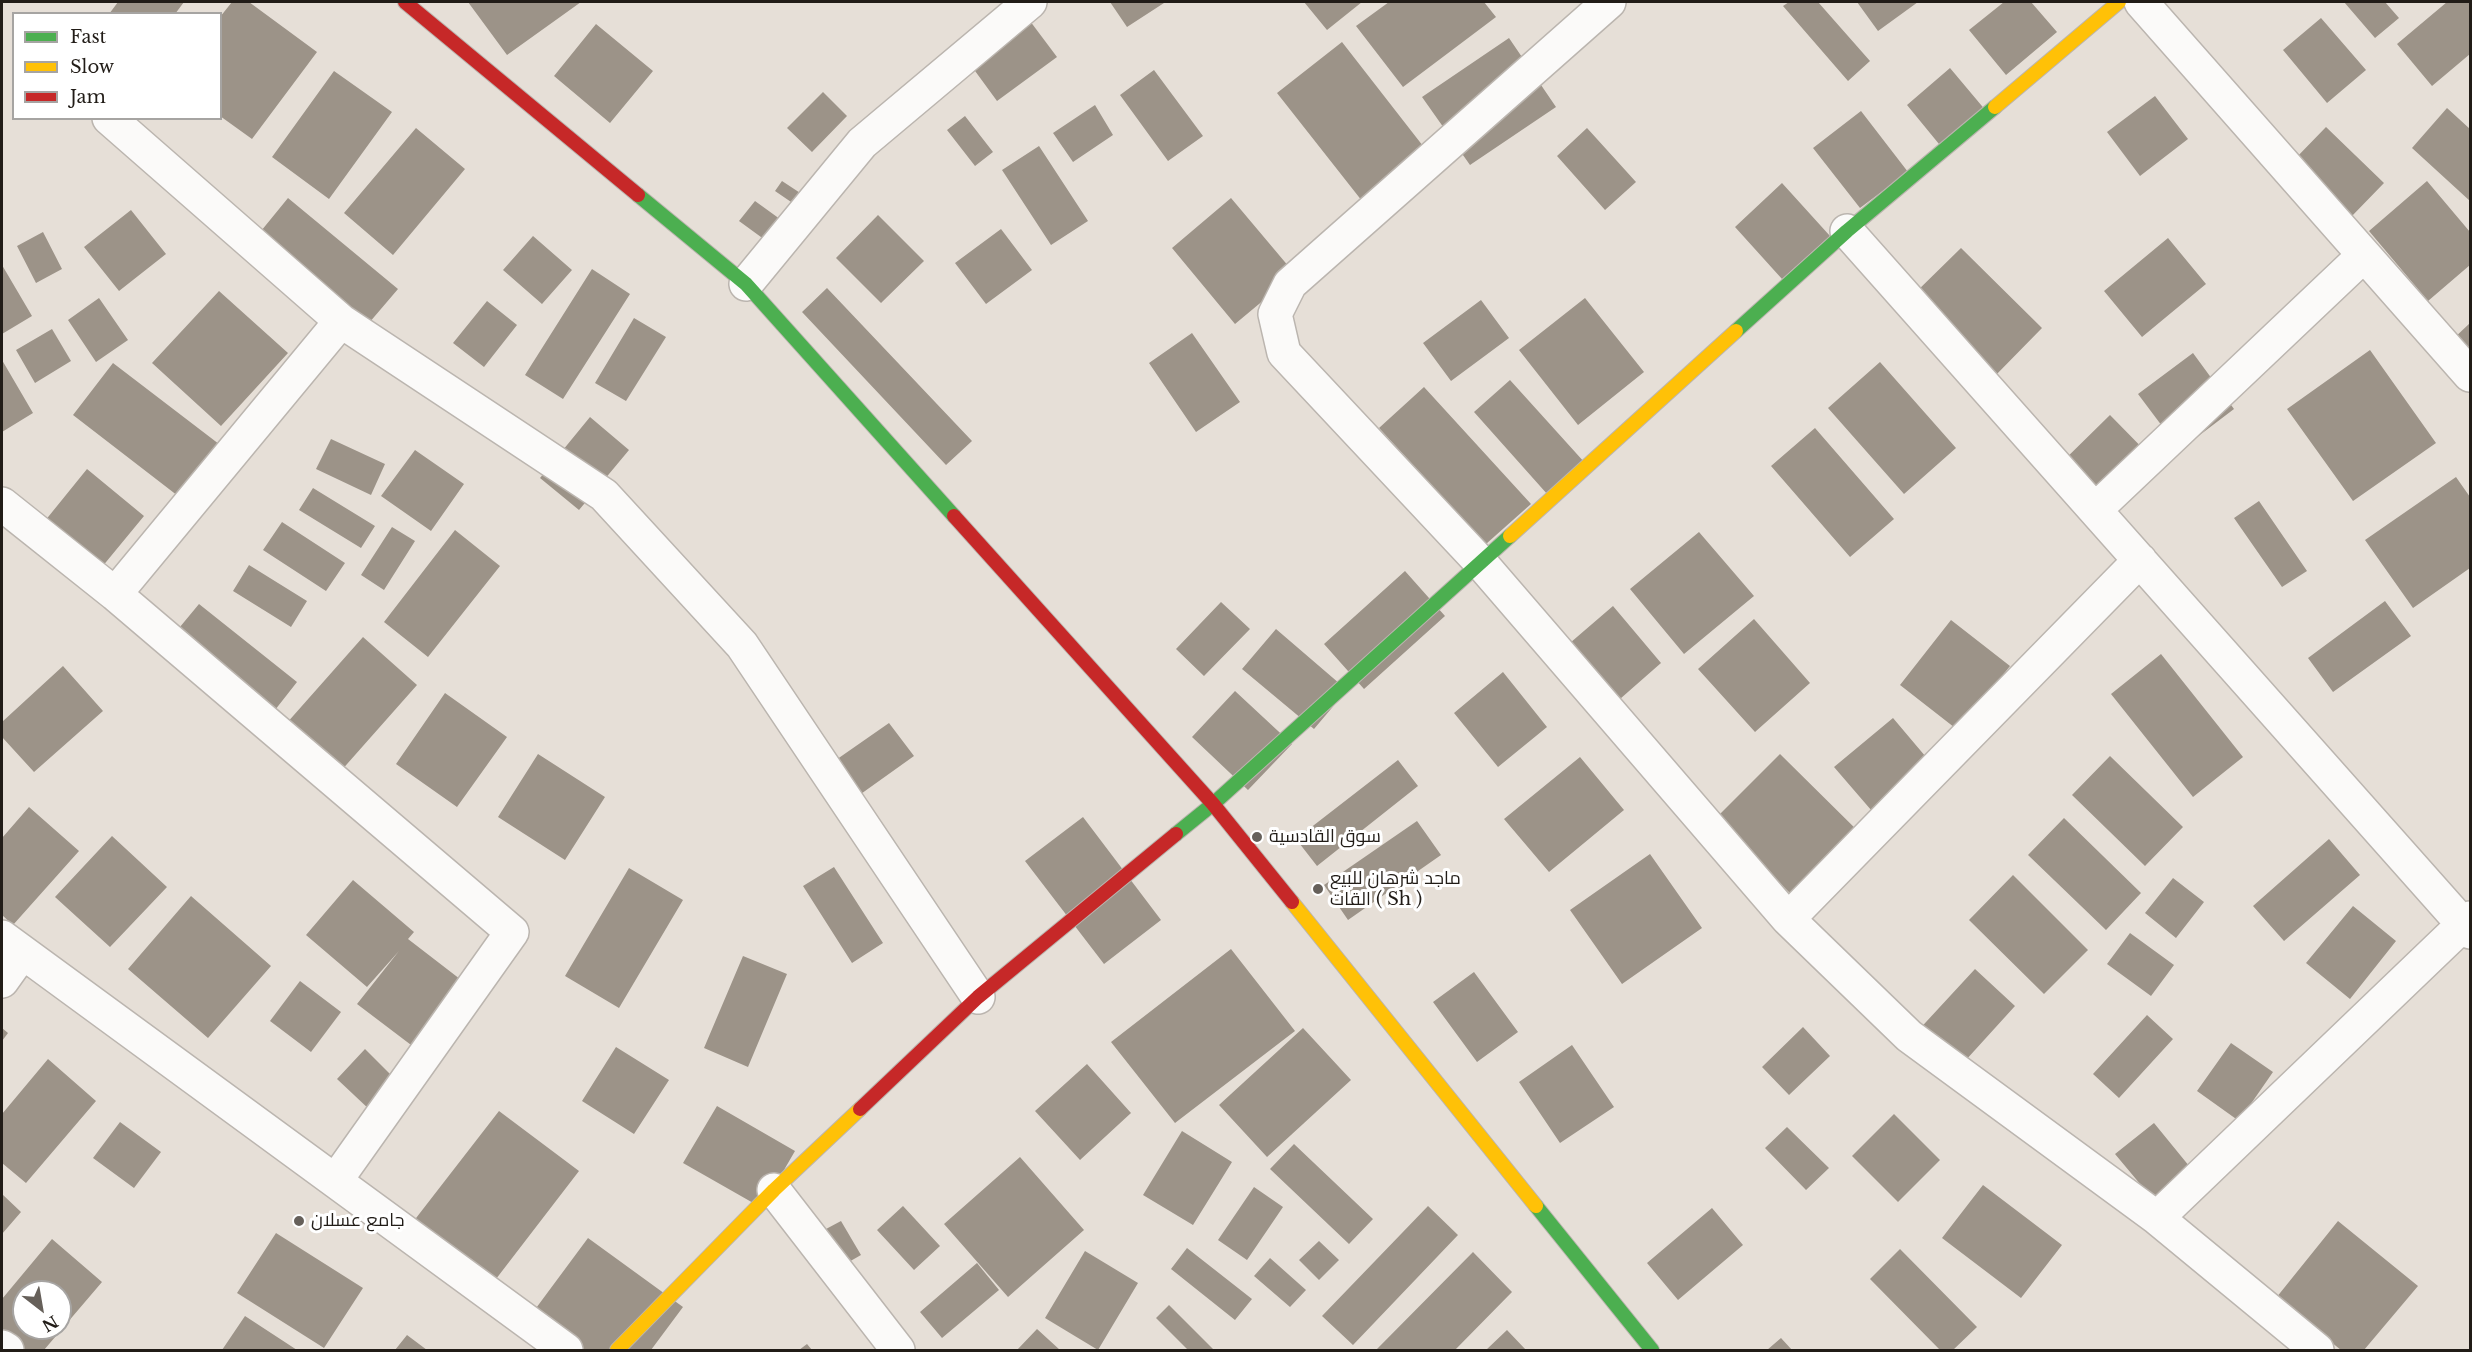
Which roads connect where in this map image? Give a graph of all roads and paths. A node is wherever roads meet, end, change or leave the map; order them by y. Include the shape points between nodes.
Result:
1 (405, 2) edge
2 (1030, 2) edge
3 (2119, 2) edge
4 (2141, 2) edge
5 (1596, 6) edge
6 (112, 120) edge
7 (1847, 231) junction
8 (2363, 256) junction
9 (746, 284) junction
10 (341, 321) junction
11 (2470, 375) edge
12 (2, 504) edge
13 (2096, 509) junction
14 (2140, 560) junction
15 (1481, 563) junction
16 (115, 594) junction
17 (1213, 804) junction
18 (1788, 920) junction
19 (2468, 925) edge
20 (12, 945) edge
21 (2, 981) edge
22 (978, 997) junction
23 (336, 1180) junction
24 (774, 1190) junction
25 (2157, 1218) junction
26 (2, 1347) edge
27 (7, 1350) edge
28 (566, 1350) edge
29 (617, 1350) edge
30 (898, 1350) edge
31 (1652, 1350) edge
32 (2317, 1350) edge

1 - 9 street
2 - 9 street via 862,143
3 - 7 street
4 - 8 street
5 - 15 street via 1290,284 1275,315 1284,352
6 - 10 street
7 - 13 street
7 - 15 street
8 - 11 street
8 - 13 street
9 - 17 street
10 - 16 street
10 - 22 street via 604,495 742,645
12 - 16 street
13 - 14 street
14 - 18 street
14 - 19 street
15 - 17 street
15 - 18 street
16 - 23 street via 512,932
17 - 22 street
17 - 31 street
18 - 25 street via 1909,1036
19 - 25 street
20 - 21 street
20 - 23 street
22 - 24 street
23 - 28 street
24 - 29 street
24 - 30 street
25 - 32 street
26 - 27 street

